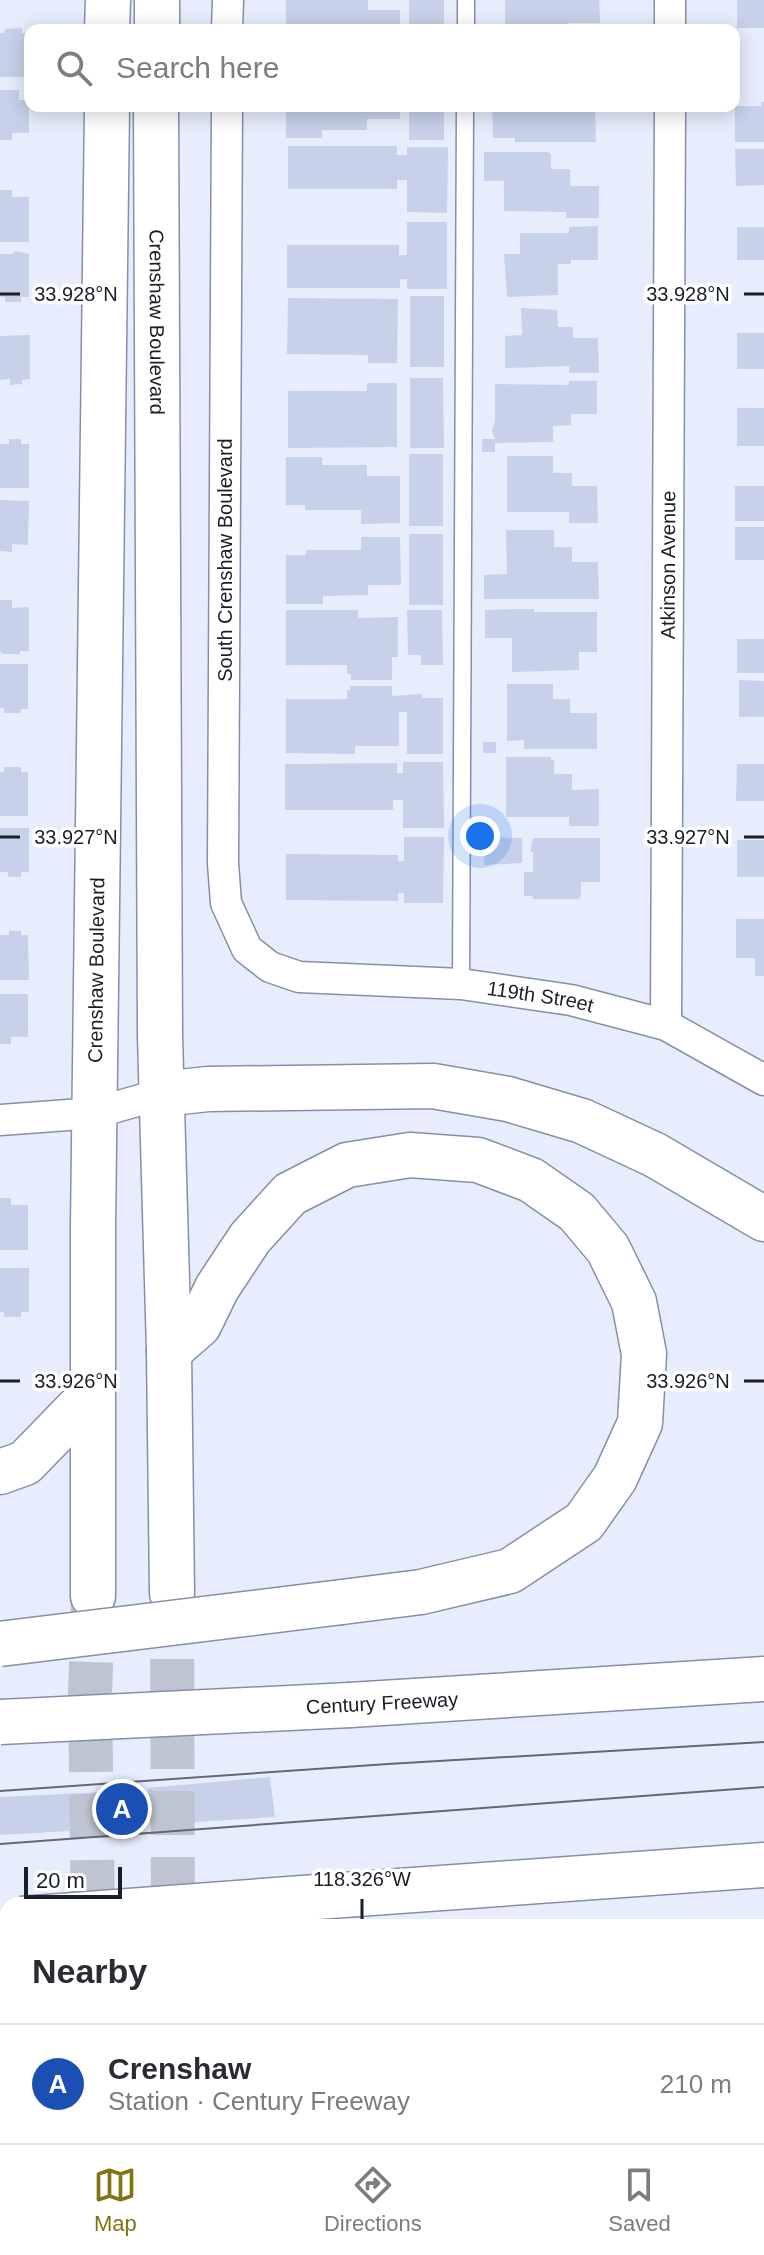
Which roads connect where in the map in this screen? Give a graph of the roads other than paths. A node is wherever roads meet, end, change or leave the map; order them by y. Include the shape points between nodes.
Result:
1 (108, 0) edge
2 (157, 0) edge
3 (228, 0) edge
4 (466, 0) edge
5 (670, 0) edge
6 (107, 24) edge
7 (157, 24) edge
8 (227, 24) edge
9 (466, 24) edge
10 (670, 24) edge
11 (107, 112) edge
12 (156, 112) edge
13 (227, 112) edge
14 (465, 112) edge
15 (670, 112) edge
16 (299, 977) joint
17 (461, 984) junction
18 (666, 1025) junction
19 (764, 1080) edge
20 (161, 1094) junction
21 (95, 1113) junction
22 (0, 1120) edge
23 (764, 1219) edge
24 (169, 1351) junction
25 (92, 1394) junction
26 (0, 1472) edge
27 (172, 1593) tunnel mouth
28 (93, 1596) tunnel mouth
29 (0, 1644) edge
30 (764, 1679) edge
31 (0, 1722) edge
32 (764, 1865) edge
33 (635, 1874) junction
34 (21, 1919) edge
35 (399, 1919) edge

1 - 6 main road
2 - 7 main road
3 - 8 street
4 - 9 lane
5 - 10 street
11 - 21 main road, Crenshaw Boulevard
12 - 20 main road, Crenshaw Boulevard
13 - 16 street, South Crenshaw Boulevard via 226,903 247,949 270,967
14 - 17 lane
15 - 18 street, Atkinson Avenue
16 - 17 street, 119th Street
17 - 18 street, 119th Street via 571,1000
18 - 19 street, 119th Street
20 - 21 street
20 - 23 main road via 433,1086 508,1099 582,1121 655,1155
20 - 24 main road, Crenshaw Boulevard
21 - 22 street
21 - 25 main road, Crenshaw Boulevard
24 - 27 main road, Crenshaw Boulevard
24 - 29 main road, bridge via 199,1325 250,1238 290,1194 347,1165 410,1155 478,1160 531,1180 577,1212 608,1249 634,1302 644,1354 640,1423 615,1478 584,1522 510,1571 421,1592
25 - 26 main road via 25,1463
25 - 28 main road, Crenshaw Boulevard
30 - 31 main road, Century Freeway, bridge
32 - 33 main road
33 - 34 main road, bridge
33 - 35 main road

